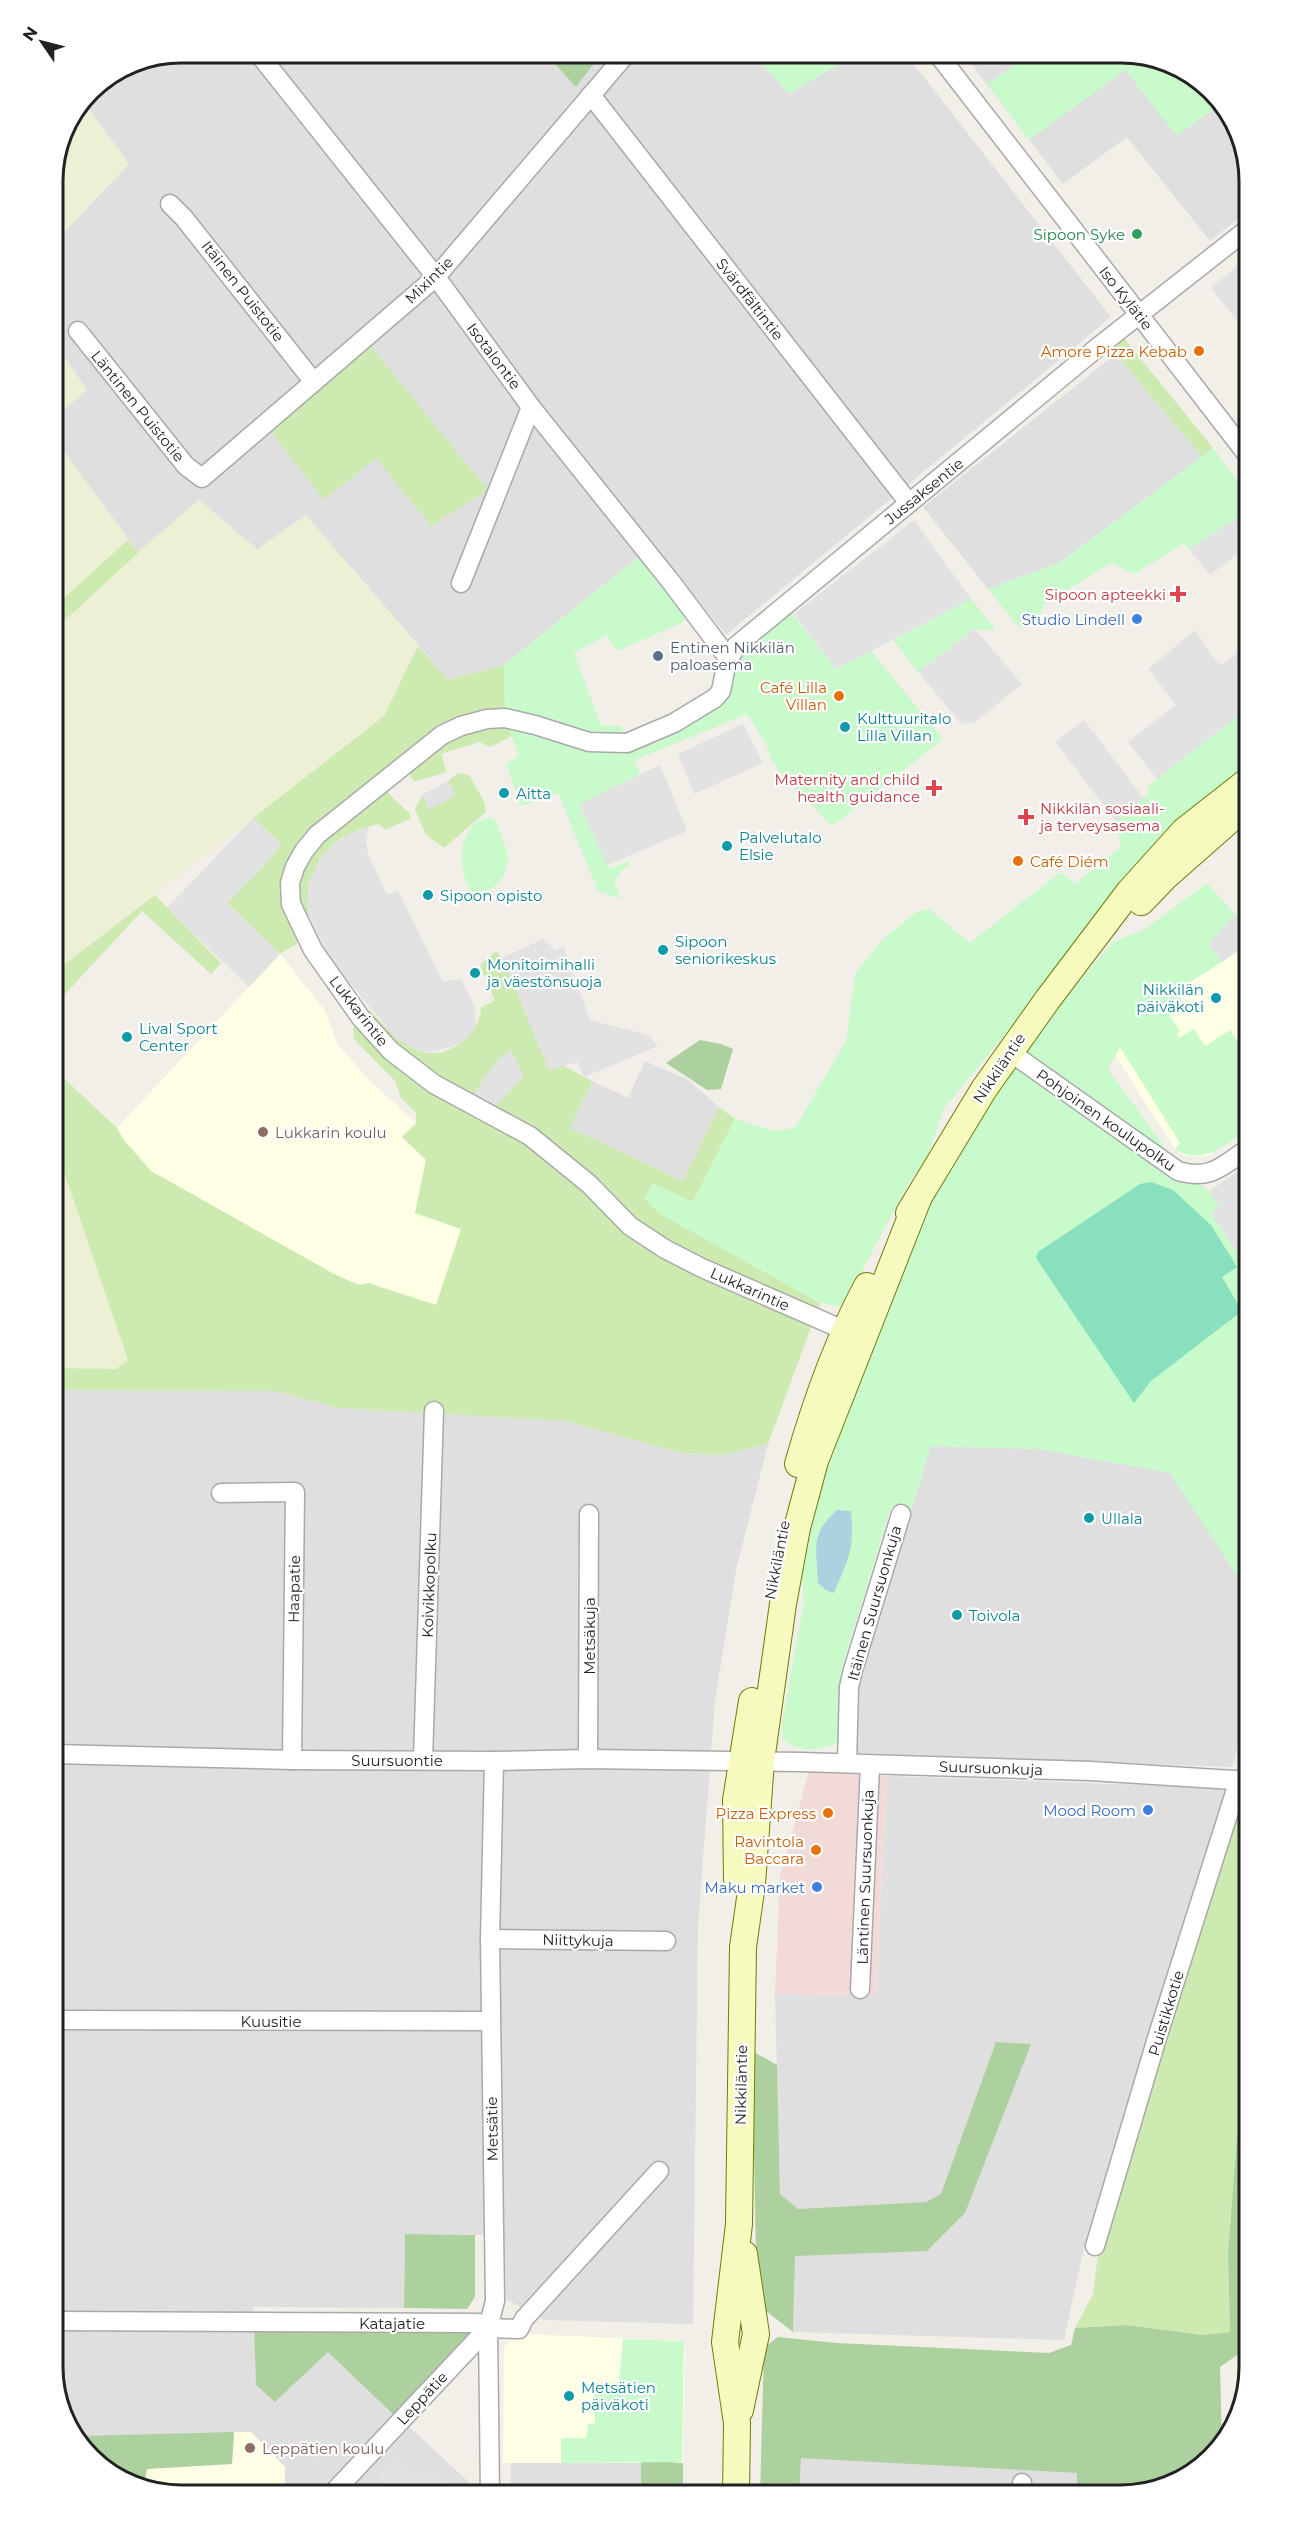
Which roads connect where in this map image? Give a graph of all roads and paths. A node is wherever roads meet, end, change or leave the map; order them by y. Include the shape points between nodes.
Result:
1 (267, 63) edge
2 (618, 63) edge
3 (945, 63) edge
4 (591, 95) junction
5 (170, 204) dead end
6 (1239, 236) edge
7 (436, 277) junction
8 (1138, 314) junction
9 (78, 331) dead end
10 (313, 381) junction
11 (531, 407) junction
12 (1239, 443) edge
13 (202, 478) joint
14 (909, 503) junction
15 (461, 583) dead end
16 (729, 659) junction
17 (607, 744) joint
18 (1239, 788) edge
19 (1239, 812) edge
20 (1091, 945) junction
21 (1010, 1052) junction
22 (1239, 1155) edge
23 (854, 1334) junction
24 (434, 1410) dead end
25 (221, 1493) dead end
26 (589, 1514) dead end
27 (901, 1514) dead end
28 (63, 1754) edge
29 (588, 1759) junction
30 (292, 1760) junction
31 (423, 1760) junction
32 (494, 1761) junction
33 (751, 1761) junction
34 (847, 1764) junction
35 (870, 1765) junction
36 (1239, 1781) edge
37 (1239, 1796) edge
38 (490, 1939) junction
39 (666, 1941) dead end
40 (860, 1989) dead end
41 (63, 2020) edge
42 (490, 2021) junction
43 (659, 2171) dead end
44 (1095, 2246) dead end
45 (63, 2321) edge
46 (488, 2328) junction
47 (340, 2485) edge
48 (490, 2485) edge
49 (736, 2485) edge

1 - 7 street, Isotalontie
2 - 4 street, Mixintie
3 - 8 street, Iso Kylätie
4 - 7 street, Mixintie
4 - 14 street, Svärdfältintie
5 - 10 street, Itäinen Puistotie
6 - 8 street, Jussaksentie
7 - 10 street, Mixintie
7 - 11 street, Isotalontie
8 - 12 street, Iso Kylätie
8 - 14 street, Jussaksentie
9 - 13 street, Läntinen Puistotie via 186,465
10 - 13 street, Mixintie
11 - 15 street
11 - 16 street, Isotalontie
14 - 16 street, Jussaksentie via 736,646
16 - 17 street, Jussaksentie via 721,691 715,699 639,740
17 - 23 street, Lukkarintie via 505,718 461,726 442,735 310,843 290,883 291,904 297,919 313,950 361,1018 416,1071 530,1136 589,1184 630,1226 664,1249
18 - 20 street, Nikkiläntie via 1184,831 1129,892
19 - 20 street, Nikkiläntie
20 - 21 street, Nikkiläntie
21 - 22 street, Pohjoinen koulupolku via 1178,1171 1195,1176 1207,1174
21 - 23 street, Nikkiläntie via 918,1199 881,1298
23 - 33 street, Nikkiläntie via 797,1528
24 - 31 street, Koivikkopolku
25 - 30 street, Haapatie via 295,1492
26 - 29 street, Metsäkuja
27 - 34 street, Itäinen Suursuonkuja via 849,1687
28 - 30 street, Suursuontie
29 - 32 street, Suursuontie
29 - 33 street, Suursuontie
30 - 31 street, Suursuontie
31 - 32 street, Suursuontie
32 - 38 street, Metsätie
33 - 34 street, Suursuonkuja
33 - 49 street, Nikkiläntie via 752,1884 743,1947 739,2224 725,2342 737,2423
34 - 35 street, Suursuonkuja
35 - 36 street, Suursuonkuja via 1091,1771
35 - 40 street, Läntinen Suursuonkuja
37 - 44 street, Puistikkotie via 1157,2038
38 - 39 street, Niittykuja
38 - 42 street, Metsätie
41 - 42 street, Kuusitie
42 - 46 street, Metsätie via 495,2301
43 - 46 street, Katajatie via 519,2329
45 - 46 street, Katajatie via 479,2323
46 - 47 street, Leppätie
46 - 48 street, Metsätie

